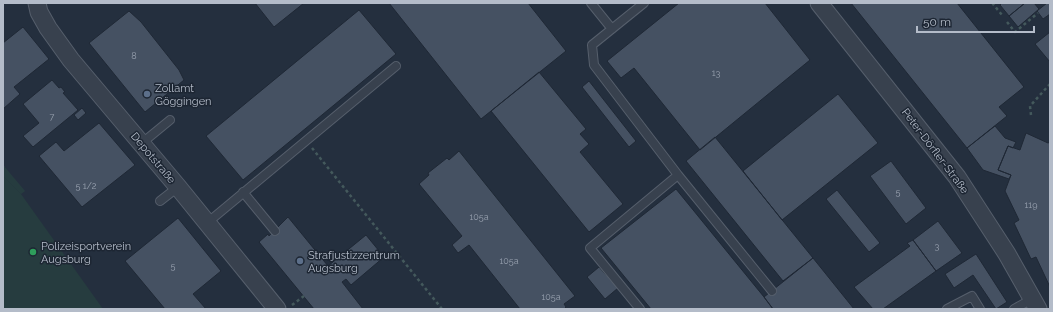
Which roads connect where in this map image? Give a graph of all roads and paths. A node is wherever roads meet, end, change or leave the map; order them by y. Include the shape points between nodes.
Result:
1 (37, 3) edge
2 (592, 3) edge
3 (644, 3) edge
4 (819, 3) edge
5 (994, 3) edge
6 (1038, 13) dead end
7 (1002, 15) dead end
8 (1007, 22) dead end
9 (612, 29) junction
10 (396, 66) dead end
11 (1050, 84) edge
12 (1030, 115) dead end
13 (170, 120) dead end
14 (306, 140) junction
15 (142, 143) junction
16 (678, 174) junction
17 (178, 187) junction
18 (243, 192) junction
19 (160, 201) dead end
20 (207, 223) junction
21 (275, 231) dead end
22 (772, 291) dead end
23 (304, 296) dead end
24 (294, 304) dead end
25 (1035, 304) edge
26 (276, 309) edge
27 (442, 309) edge
28 (640, 309) edge
29 (947, 309) edge
30 (980, 309) edge
31 (1014, 309) edge

1 - 15 street, Depotstraße via 39,12 62,48
2 - 9 lane
3 - 9 lane
4 - 25 street, Peter-Dörfler-Straße via 956,177 1003,248
5 - 7 path
6 - 8 path via 1015,32
9 - 16 lane via 592,45 594,65
10 - 14 lane
11 - 12 path via 1030,106
13 - 15 lane
14 - 18 lane
14 - 27 path
15 - 17 street, Depotstraße
16 - 22 lane
16 - 28 lane via 590,248
17 - 19 lane
17 - 20 street, Depotstraße
18 - 20 lane
18 - 21 lane
20 - 26 street, Depotstraße
23 - 24 path
25 - 31 lane
29 - 30 lane via 972,296

